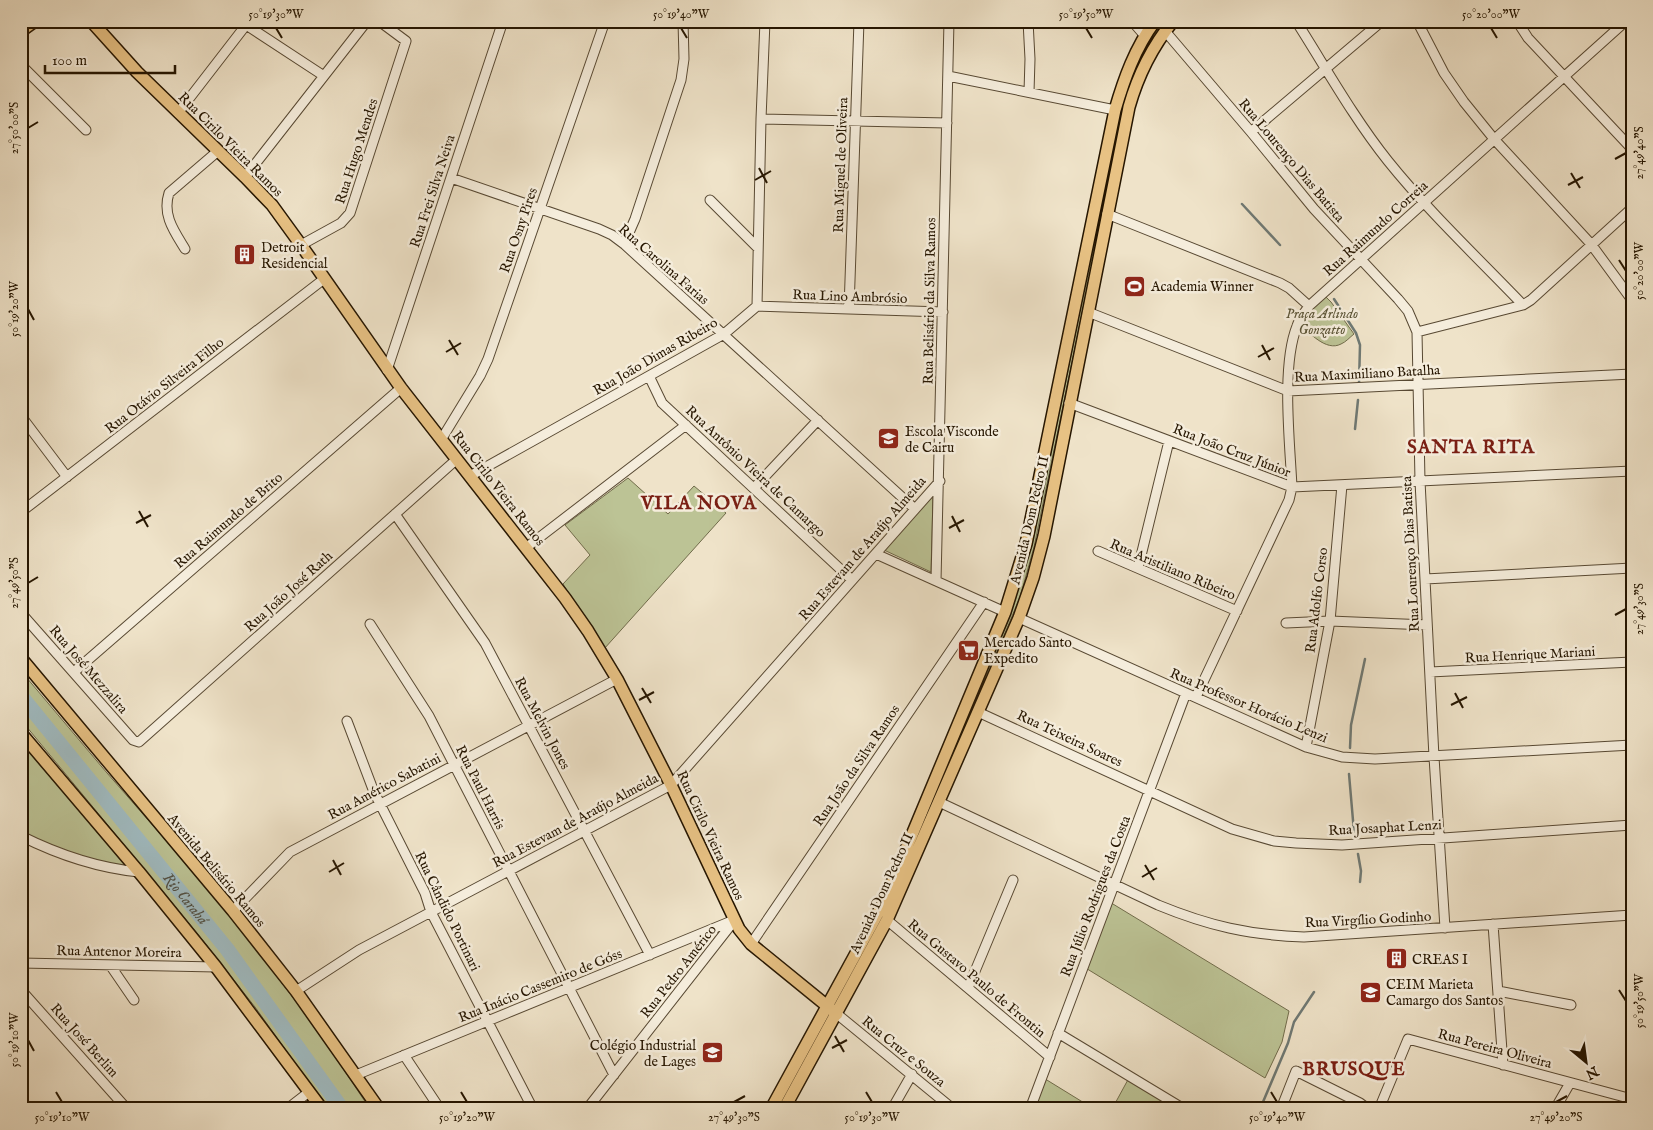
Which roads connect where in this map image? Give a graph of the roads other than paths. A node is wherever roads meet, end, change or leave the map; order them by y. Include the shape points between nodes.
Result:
1 (35, 21) edge
2 (91, 21) edge
3 (367, 21) edge
4 (379, 21) edge
5 (503, 21) edge
6 (605, 21) edge
7 (682, 21) edge
8 (765, 21) edge
9 (859, 21) edge
10 (949, 21) edge
11 (1028, 21) edge
12 (1132, 21) edge
13 (1155, 21) edge
14 (1173, 21) edge
15 (1296, 21) edge
16 (1382, 21) edge
17 (1416, 21) edge
18 (1517, 21) edge
19 (1626, 21) edge
20 (243, 23) edge
21 (21, 31) edge
22 (1165, 31) junction
23 (1145, 36) junction
24 (21, 65) edge
25 (1326, 69) junction
26 (324, 76) junction
27 (948, 76) junction
28 (1564, 76) junction
29 (1029, 92) junction
30 (1115, 110) junction
31 (178, 113) junction
32 (761, 119) junction
33 (856, 121) junction
34 (947, 123) junction
35 (86, 130) dead end
36 (1251, 132) junction
37 (1494, 140) junction
38 (1632, 149) edge
39 (218, 151) junction
40 (246, 177) junction
41 (451, 178) junction
42 (710, 200) dead end
43 (1424, 202) junction
44 (1632, 208) edge
45 (540, 209) junction
46 (1107, 214) junction
47 (624, 244) junction
48 (1592, 244) junction
49 (301, 245) junction
50 (758, 248) junction
51 (185, 249) dead end
52 (1361, 259) junction
53 (324, 279) junction
54 (1632, 300) edge
55 (1523, 305) junction
56 (757, 306) junction
57 (1309, 306) junction
58 (849, 309) junction
59 (943, 312) junction
60 (1088, 312) junction
61 (1417, 332) junction
62 (724, 334) junction
63 (387, 370) junction
64 (1632, 374) edge
65 (649, 376) junction
66 (1419, 384) junction
67 (401, 388) junction
68 (1288, 391) junction
69 (1070, 403) junction
70 (21, 416) edge
71 (818, 420) junction
72 (686, 425) junction
73 (441, 440) junction
74 (1169, 441) junction
75 (457, 459) junction
76 (1632, 471) edge
77 (470, 476) junction
78 (67, 477) junction
79 (940, 481) junction
80 (1420, 481) junction
81 (1342, 485) junction
82 (1292, 487) junction
83 (754, 488) junction
84 (915, 509) junction
85 (21, 512) edge
86 (395, 514) junction
87 (527, 547) junction
88 (1098, 551) dead end
89 (876, 554) junction
90 (1138, 568) junction
91 (1632, 568) edge
92 (1425, 579) junction
93 (852, 580) junction
94 (936, 581) junction
95 (984, 602) junction
96 (1237, 611) junction
97 (21, 612) edge
98 (1005, 612) junction
99 (1019, 618) junction
100 (1330, 622) junction
101 (1286, 623) dead end
102 (370, 624) dead end
103 (1427, 625) junction
104 (21, 658) edge
105 (1632, 662) edge
106 (74, 672) junction
107 (1430, 672) junction
108 (617, 679) junction
109 (1186, 693) junction
110 (1196, 697) junction
111 (978, 712) junction
112 (347, 721) dead end
113 (529, 725) junction
114 (21, 733) edge
115 (137, 742) joint
116 (1632, 744) edge
117 (1306, 747) junction
118 (1434, 757) junction
119 (454, 765) junction
120 (671, 785) junction
121 (1150, 790) junction
122 (939, 802) junction
123 (380, 804) junction
124 (1632, 825) edge
125 (584, 831) junction
126 (21, 836) edge
127 (1439, 838) junction
128 (509, 871) junction
129 (139, 872) junction
130 (1013, 880) dead end
131 (1114, 885) junction
132 (234, 911) junction
133 (431, 912) junction
134 (1632, 915) edge
135 (734, 920) junction
136 (887, 920) junction
137 (1493, 924) junction
138 (1445, 928) junction
139 (752, 944) junction
140 (650, 955) junction
141 (21, 963) edge
142 (110, 965) junction
143 (216, 967) junction
144 (569, 988) junction
145 (968, 988) junction
146 (21, 990) edge
147 (296, 991) junction
148 (1498, 991) junction
149 (134, 1000) dead end
150 (1571, 1005) dead end
151 (832, 1010) junction
152 (487, 1021) junction
153 (1058, 1033) junction
154 (404, 1055) junction
155 (1050, 1057) junction
156 (1503, 1065) junction
157 (912, 1074) junction
158 (356, 1075) junction
159 (614, 1075) junction
160 (1570, 1083) junction
161 (309, 1092) junction
162 (1632, 1099) edge
163 (1179, 1106) dead end
164 (127, 1109) edge
165 (287, 1109) edge
166 (322, 1109) edge
167 (379, 1109) edge
168 (440, 1109) edge
169 (533, 1109) edge
170 (587, 1109) edge
171 (771, 1109) edge
172 (784, 1109) edge
173 (892, 1109) edge
174 (954, 1109) edge
175 (1030, 1109) edge
176 (1281, 1109) edge
177 (1368, 1109) edge
178 (1379, 1109) edge
179 (1555, 1109) edge

1 - 21 main road
2 - 31 main road, Rua Cirilo Vieira Ramos
3 - 26 street
4 - 49 street, Rua Hugo Mendes via 406,41 350,213 341,223
5 - 41 street, Rua Frei Silva Neiva
6 - 45 street, Rua Osny Pires
7 - 47 street via 684,59 681,80 636,219
8 - 32 street
9 - 33 street, Rua Miguel de Oliveira
10 - 27 street, Rua Belisário da Silva Ramos
11 - 29 street
12 - 23 street
13 - 23 main road, Avenida Dom Pedro II
14 - 22 main road, Avenida Dom Pedro II
15 - 25 street
16 - 25 street
17 - 37 street via 1454,88
18 - 28 street via 1528,38
19 - 28 street, Rua Raimundo Correia
20 - 26 street
20 - 31 street
22 - 36 street, Rua Lourenço Dias Batista
22 - 46 main road, Avenida Dom Pedro II via 1134,88
23 - 30 main road, Avenida Dom Pedro II via 1125,78
24 - 35 street
25 - 36 street
25 - 43 street via 1375,144
26 - 40 street
27 - 29 street
27 - 34 street, Rua Belisário da Silva Ramos
28 - 37 street, Rua Raimundo Correia
28 - 38 street
29 - 30 street
30 - 98 main road, Avenida Dom Pedro II via 1026,544
31 - 39 main road, Rua Cirilo Vieira Ramos
32 - 33 street
32 - 50 street
33 - 34 street
33 - 58 street, Rua Miguel de Oliveira
34 - 59 street, Rua Belisário da Silva Ramos
36 - 52 street, Rua Lourenço Dias Batista via 1314,209
37 - 43 street, Rua Raimundo Correia
37 - 48 street
39 - 40 main road, Rua Cirilo Vieira Ramos
39 - 51 street via 169,193 167,214
40 - 49 main road, Rua Cirilo Vieira Ramos via 272,205
41 - 45 street, Rua Carolina Farias
41 - 63 street, Rua Frei Silva Neiva
42 - 50 street
43 - 52 street, Rua Raimundo Correia
43 - 55 street
44 - 48 street
45 - 47 street, Rua Carolina Farias via 599,229
45 - 73 street, Rua Osny Pires via 488,359
46 - 57 street via 1280,284
46 - 60 main road, Avenida Dom Pedro II
47 - 62 street, Rua Carolina Farias
48 - 54 street
48 - 55 street
49 - 53 main road, Rua Cirilo Vieira Ramos
50 - 56 street
52 - 57 street, Rua Raimundo Correia
52 - 61 street, Rua Lourenço Dias Batista via 1408,311
53 - 63 main road, Rua Cirilo Vieira Ramos
53 - 78 street, Rua Otávio Silveira Filho
55 - 61 street
56 - 58 street, Rua Lino Ambrósio
56 - 62 street, Rua João Dimas Ribeiro
57 - 68 street via 1294,332
58 - 59 street, Rua Lino Ambrósio
59 - 79 street, Rua Belisário da Silva Ramos
60 - 68 street, Rua Maximiliano Batalha
60 - 69 main road, Avenida Dom Pedro II
61 - 66 street, Rua Lourenço Dias Batista
62 - 65 street, Rua João Dimas Ribeiro
62 - 71 street, Rua Carolina Farias
63 - 67 main road, Rua Cirilo Vieira Ramos
64 - 66 street, Rua Maximiliano Batalha
65 - 72 street, Rua Antônio Vieira de Camargo via 662,403
65 - 77 street, Rua João Dimas Ribeiro
66 - 68 street, Rua Maximiliano Batalha
66 - 80 street, Rua Lourenço Dias Batista
67 - 73 main road, Rua Cirilo Vieira Ramos
67 - 106 street, Rua Raimundo de Brito
68 - 82 street
69 - 74 street, Rua João Cruz Júnior
69 - 99 main road, Avenida Dom Pedro II via 1040,550
70 - 78 street
71 - 83 street
71 - 84 street, Rua Carolina Farias
72 - 83 street, Rua Antônio Vieira de Camargo
72 - 87 street
73 - 75 main road, Rua Cirilo Vieira Ramos
74 - 82 street, Rua João Cruz Júnior
74 - 90 street
75 - 77 main road, Rua Cirilo Vieira Ramos
75 - 86 street, Rua João José Rath
76 - 80 street, Rua João Cruz Júnior
77 - 87 main road, Rua Cirilo Vieira Ramos
78 - 85 street, Rua Otávio Silveira Filho
79 - 84 street, Rua Estevam de Araújo Almeida
79 - 94 street, Rua Belisário da Silva Ramos
80 - 81 street, Rua João Cruz Júnior
80 - 92 street, Rua Lourenço Dias Batista
81 - 82 street, Rua João Cruz Júnior
81 - 100 street, Rua Adolfo Corso
82 - 96 street via 1289,500
83 - 93 street, Rua Antônio Vieira de Camargo
84 - 89 street, Rua Estevam de Araújo Almeida
86 - 113 street, Rua Melvin Jones via 480,634
86 - 115 street, Rua João José Rath
87 - 108 main road, Rua Cirilo Vieira Ramos via 577,614
88 - 90 street, Rua Aristiliano Ribeiro
89 - 93 street, Rua Estevam de Araújo Almeida
89 - 94 street
90 - 96 street, Rua Aristiliano Ribeiro
91 - 92 street
92 - 103 street, Rua Lourenço Dias Batista
93 - 120 street, Rua Estevam de Araújo Almeida
94 - 95 street
95 - 98 street
95 - 139 street, Rua João da Silva Ramos
96 - 110 street
97 - 106 street, Rua José Mezzalira
98 - 151 main road, Avenida Dom Pedro II via 884,902
99 - 109 street, Rua Professor Horácio Lenzi
99 - 111 main road, Avenida Dom Pedro II
100 - 101 street
100 - 103 street
100 - 117 street, Rua Adolfo Corso
102 - 119 street, Rua Paul Harris via 429,716
103 - 107 street, Rua Lourenço Dias Batista
104 - 132 main road, Avenida Belisário Ramos
105 - 107 street, Rua Henrique Mariani
106 - 115 street, Rua José Mezzalira
107 - 118 street, Rua Lourenço Dias Batista
108 - 113 street, Rua Américo Sabatini
108 - 120 main road, Rua Cirilo Vieira Ramos
109 - 110 street, Rua Professor Horácio Lenzi
109 - 121 street, Rua Júlio Rodrigues da Costa
110 - 117 street, Rua Professor Horácio Lenzi
111 - 121 street, Rua Teixeira Soares
111 - 122 main road, Avenida Dom Pedro II
112 - 123 street, Rua Cândido Portinari
113 - 119 street, Rua Américo Sabatini
113 - 125 street, Rua Melvin Jones
114 - 129 main road
116 - 118 street, Rua Professor Horácio Lenzi
117 - 118 street, Rua Professor Horácio Lenzi via 1358,759
118 - 127 street, Rua Lourenço Dias Batista
119 - 123 street, Rua Américo Sabatini
119 - 128 street, Rua Paul Harris
120 - 125 street, Rua Estevam de Araújo Almeida
120 - 135 main road, Rua Cirilo Vieira Ramos
121 - 127 street, Rua Josaphat Lenzi via 1232,829 1274,840 1342,845
121 - 131 street, Rua Júlio Rodrigues da Costa
122 - 131 street, Rua Virgílio Godinho
122 - 136 main road, Avenida Dom Pedro II
123 - 132 street, Rua Américo Sabatini via 290,852
123 - 133 street, Rua Cândido Portinari via 425,893
124 - 127 street, Rua Josaphat Lenzi
125 - 128 street, Rua Estevam de Araújo Almeida
125 - 140 street, Rua Melvin Jones
126 - 129 street via 91,863
127 - 138 street, Rua Lourenço Dias Batista
128 - 133 street, Rua Estevam de Araújo Almeida
128 - 144 street, Rua Paul Harris
129 - 143 main road
130 - 145 street
131 - 138 street, Rua Virgílio Godinho via 1186,917 1241,932 1304,937
131 - 153 street, Rua Júlio Rodrigues da Costa
132 - 147 main road, Avenida Belisário Ramos
133 - 147 street, Rua Estevam de Araújo Almeida via 359,950
133 - 152 street, Rua Cândido Portinari
134 - 137 street, Rua Virgílio Godinho
135 - 139 main road, Rua Cirilo Vieira Ramos via 744,938
135 - 140 street, Rua Inácio Cassemiro de Góss
135 - 159 street, Rua Pedro Américo
136 - 145 street, Rua Gustavo Paulo de Frontin
136 - 151 main road, Avenida Dom Pedro II
137 - 138 street, Rua Virgílio Godinho
137 - 148 street
139 - 151 main road, Rua Cirilo Vieira Ramos
140 - 144 street, Rua Inácio Cassemiro de Góss
141 - 142 street, Rua Antenor Moreira
142 - 143 street, Rua Antenor Moreira
142 - 149 street
143 - 161 main road
144 - 152 street, Rua Inácio Cassemiro de Góss
144 - 159 street, Rua Paul Harris
145 - 155 street, Rua Gustavo Paulo de Frontin
146 - 164 street, Rua José Berlim
147 - 158 main road, Avenida Belisário Ramos
148 - 150 street
148 - 156 street
151 - 157 street, Rua Cruz e Souza
151 - 171 main road, Avenida Dom Pedro II
151 - 172 main road, Avenida Dom Pedro II
152 - 154 street, Rua Inácio Cassemiro de Góss
152 - 169 street, Rua Cândido Portinari
153 - 155 street, Rua Júlio Rodrigues da Costa
153 - 163 street
154 - 158 street, Rua Inácio Cassemiro de Góss
154 - 168 street
155 - 175 street, Rua Júlio Rodrigues da Costa
156 - 160 street, Rua Pereira Oliveira
156 - 178 street, Rua Pereira Oliveira via 1408,1039
157 - 173 street
157 - 174 street, Rua Cruz e Souza
158 - 167 main road, Avenida Belisário Ramos
159 - 170 street, Rua Pedro Américo
160 - 162 street, Rua Pereira Oliveira
160 - 179 street
161 - 165 street
161 - 166 main road
176 - 177 street via 1296,1071

